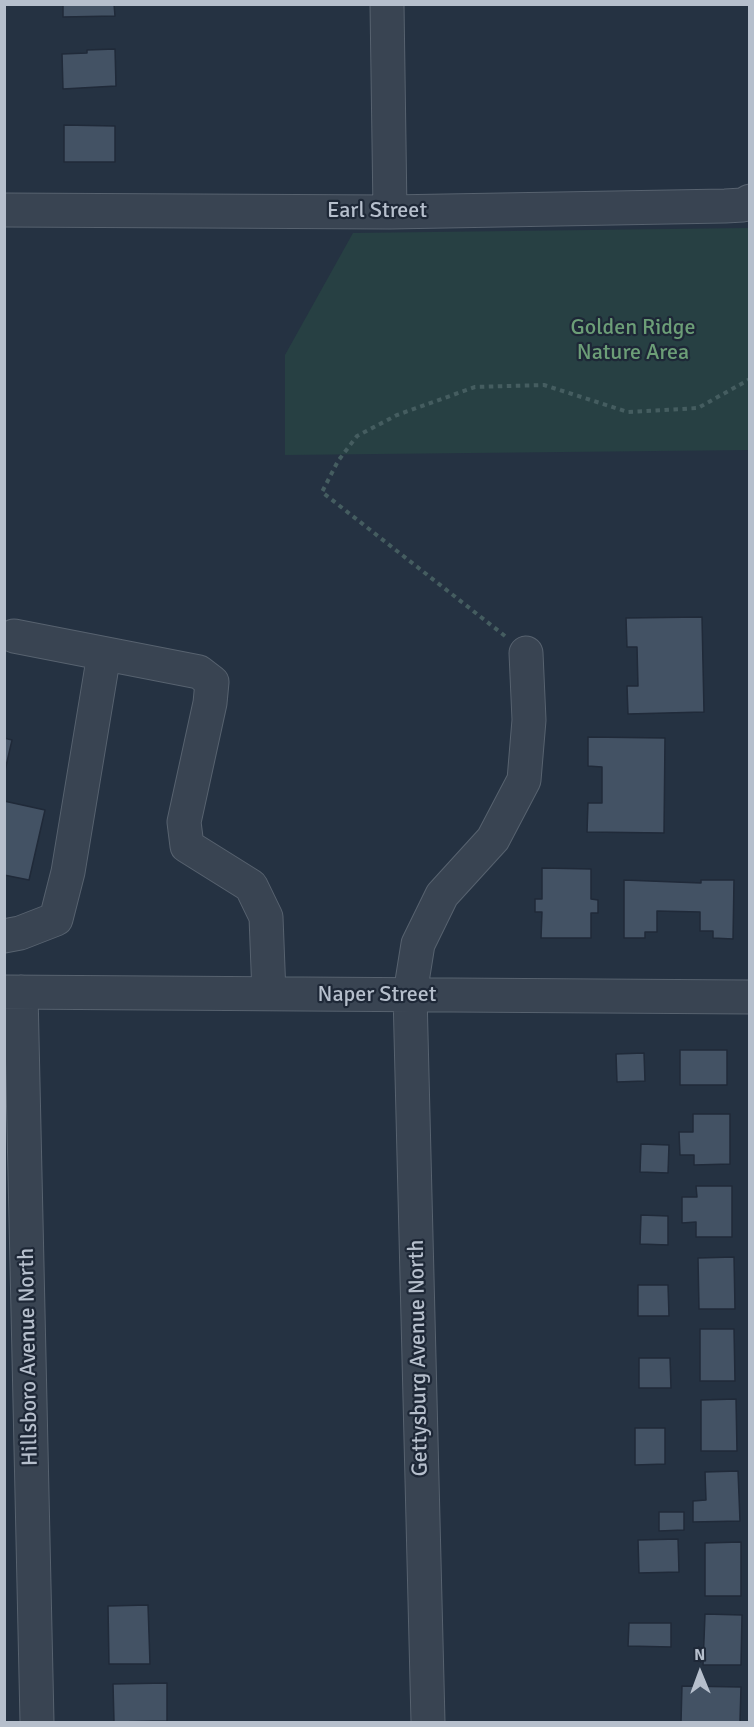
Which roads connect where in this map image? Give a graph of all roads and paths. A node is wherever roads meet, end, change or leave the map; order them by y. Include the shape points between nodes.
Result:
1 (387, 4) edge
2 (750, 201) edge
3 (4, 210) edge
4 (390, 212) junction
5 (750, 379) edge
6 (14, 636) dead end
7 (526, 653) joint
8 (104, 654) junction
9 (4, 936) edge
10 (13, 992) edge
11 (269, 994) junction
12 (410, 994) junction
13 (750, 998) edge
14 (37, 1722) edge
15 (428, 1722) edge

1 - 4 street
2 - 4 street, Earl Street via 725,206
3 - 4 street, Earl Street
5 - 7 path via 698,408 628,412 544,386 475,387 397,415 357,436 322,492
6 - 8 street
7 - 12 street, Gettysburg Avenue North via 529,720 524,780 493,839 442,895 418,944
8 - 9 street via 68,872 56,919
8 - 11 street via 199,672 212,682 184,822 187,846 252,886 266,916
10 - 11 street, Naper Street
10 - 14 street, Hillsboro Avenue North
11 - 12 street, Naper Street
12 - 13 street, Naper Street
12 - 15 street, Gettysburg Avenue North

